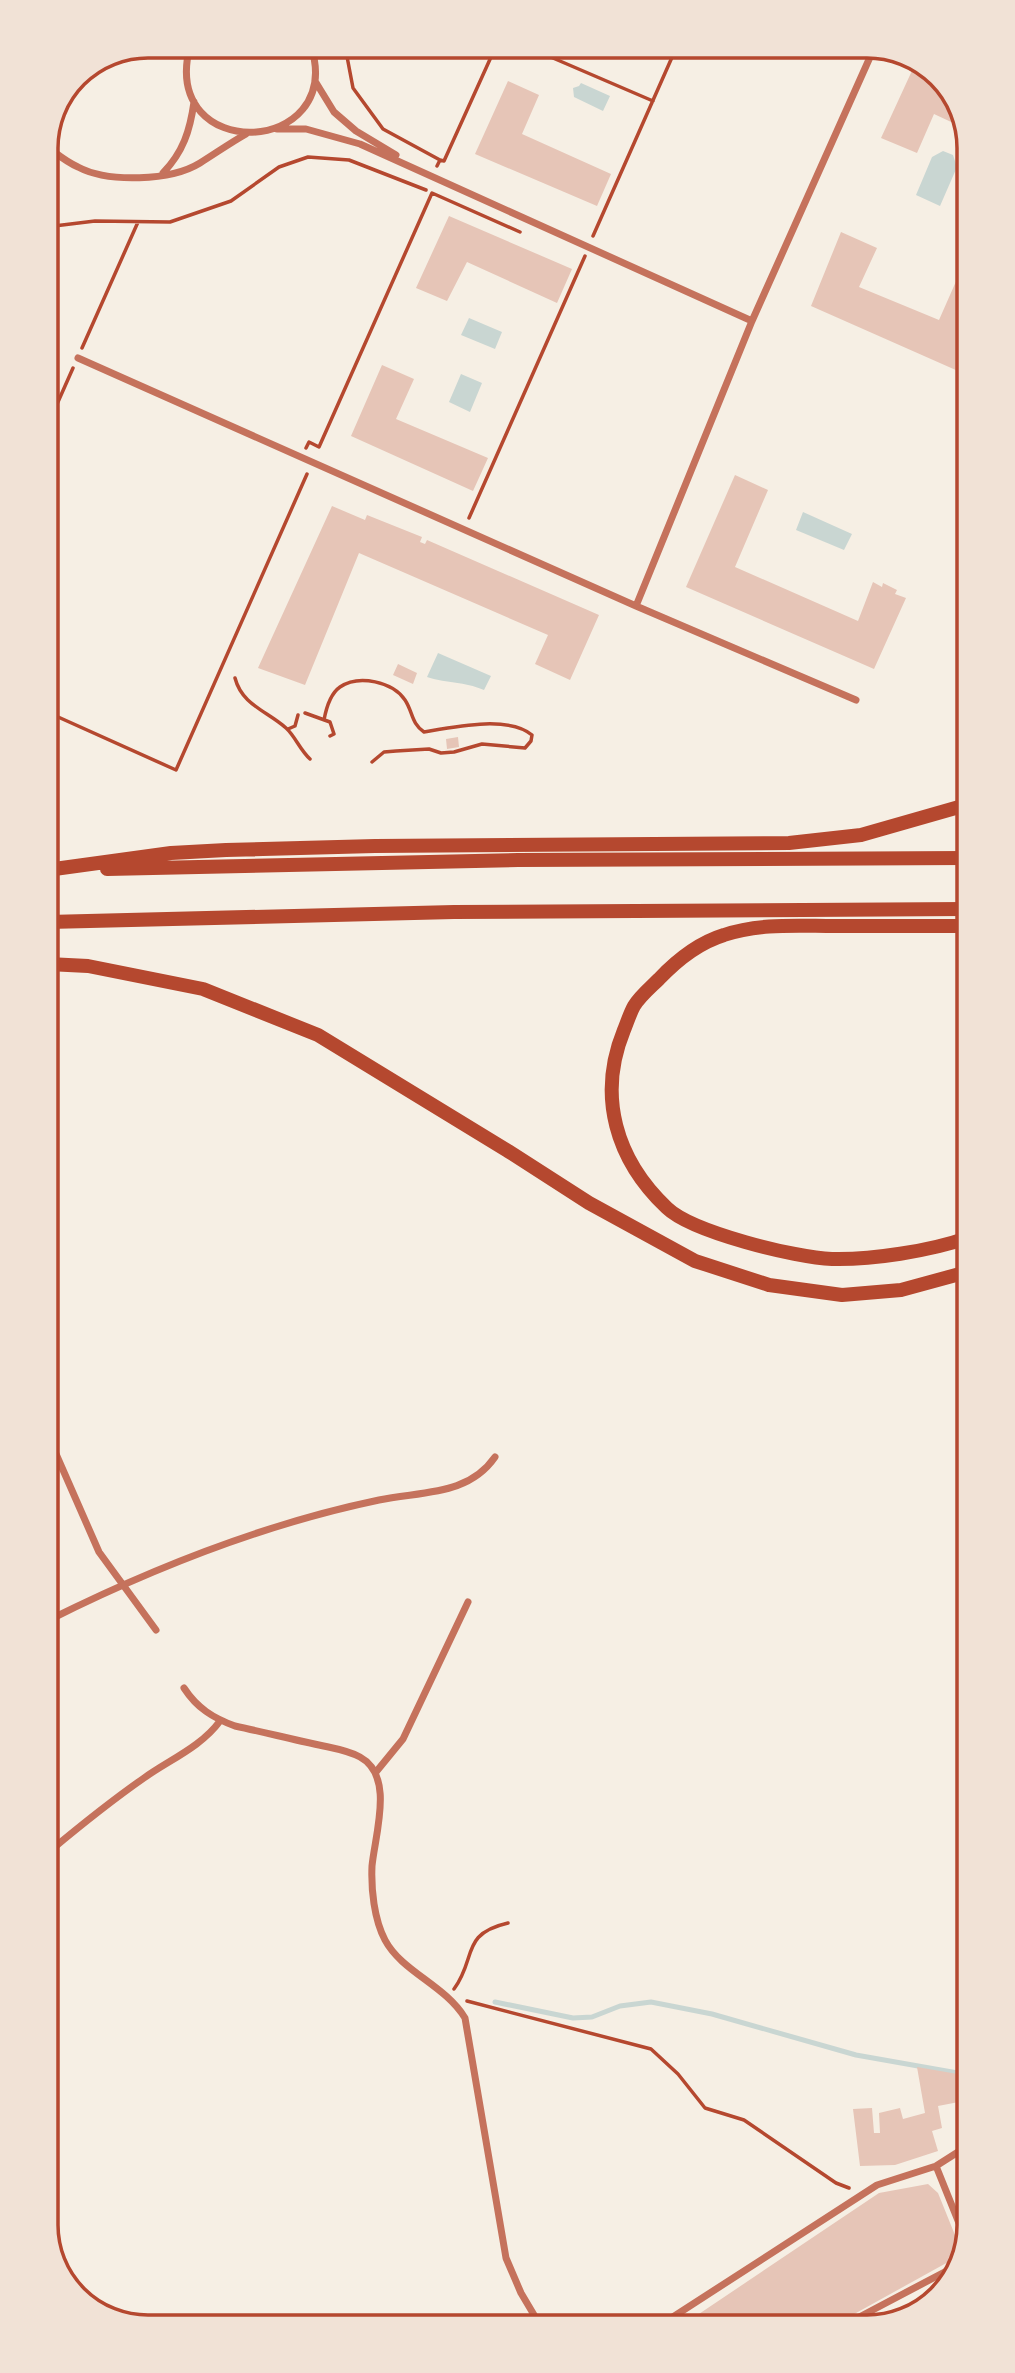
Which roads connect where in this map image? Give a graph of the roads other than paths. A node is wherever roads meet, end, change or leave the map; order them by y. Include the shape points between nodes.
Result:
1 (187, 58) edge
2 (870, 58) edge
3 (315, 60) edge
4 (315, 81) junction
5 (194, 102) junction
6 (277, 128) junction
7 (247, 133) junction
8 (58, 154) edge
9 (161, 175) junction
10 (433, 177) junction
11 (752, 321) junction
12 (78, 358) road end
13 (636, 606) junction
14 (856, 700) dead end
15 (957, 808) edge
16 (957, 858) edge
17 (58, 869) edge
18 (58, 871) edge
19 (957, 909) edge
20 (58, 922) edge
21 (957, 926) edge
22 (58, 964) edge
23 (957, 1241) edge
24 (957, 1275) edge
25 (495, 1457) dead end
26 (58, 1459) edge
27 (122, 1584) junction
28 (468, 1602) dead end
29 (58, 1616) edge
30 (156, 1630) dead end
31 (184, 1688) dead end
32 (220, 1721) junction
33 (376, 1772) junction
34 (58, 1845) edge
35 (957, 2153) edge
36 (936, 2166) junction
37 (957, 2218) edge
38 (943, 2273) edge
39 (534, 2315) edge
40 (676, 2315) edge
41 (863, 2315) edge

1 - 5 street via 188,86
2 - 11 street
3 - 4 street
4 - 6 street via 295,117
4 - 10 street via 334,112 356,131
5 - 7 street via 213,122
5 - 9 street via 186,142
6 - 7 street
6 - 10 street via 331,134
7 - 9 street via 198,164
8 - 9 street via 78,168 103,176
10 - 11 street
11 - 13 street
12 - 13 street
13 - 14 street
15 - 17 highway via 861,835 789,843 226,850
16 - 18 highway via 383,862
19 - 20 highway via 454,912
21 - 23 highway via 759,926 698,946 634,1005 618,1045 610,1084 615,1124 630,1163 668,1209 713,1233 831,1259 899,1254
22 - 24 highway via 88,966 203,989 318,1035 589,1203 695,1261 769,1285 842,1294 901,1290
25 - 27 street via 473,1480 451,1488 295,1520
26 - 27 street via 99,1552
27 - 29 street
27 - 30 street
28 - 33 street via 403,1739
31 - 32 street via 202,1710
32 - 33 street via 347,1752 368,1762
32 - 34 street via 212,1733 144,1778
33 - 39 street via 381,1796 372,1887 379,1922 397,1955 448,1996 465,2018 506,2258
35 - 36 street
36 - 37 street
36 - 40 street via 877,2185
38 - 41 street

